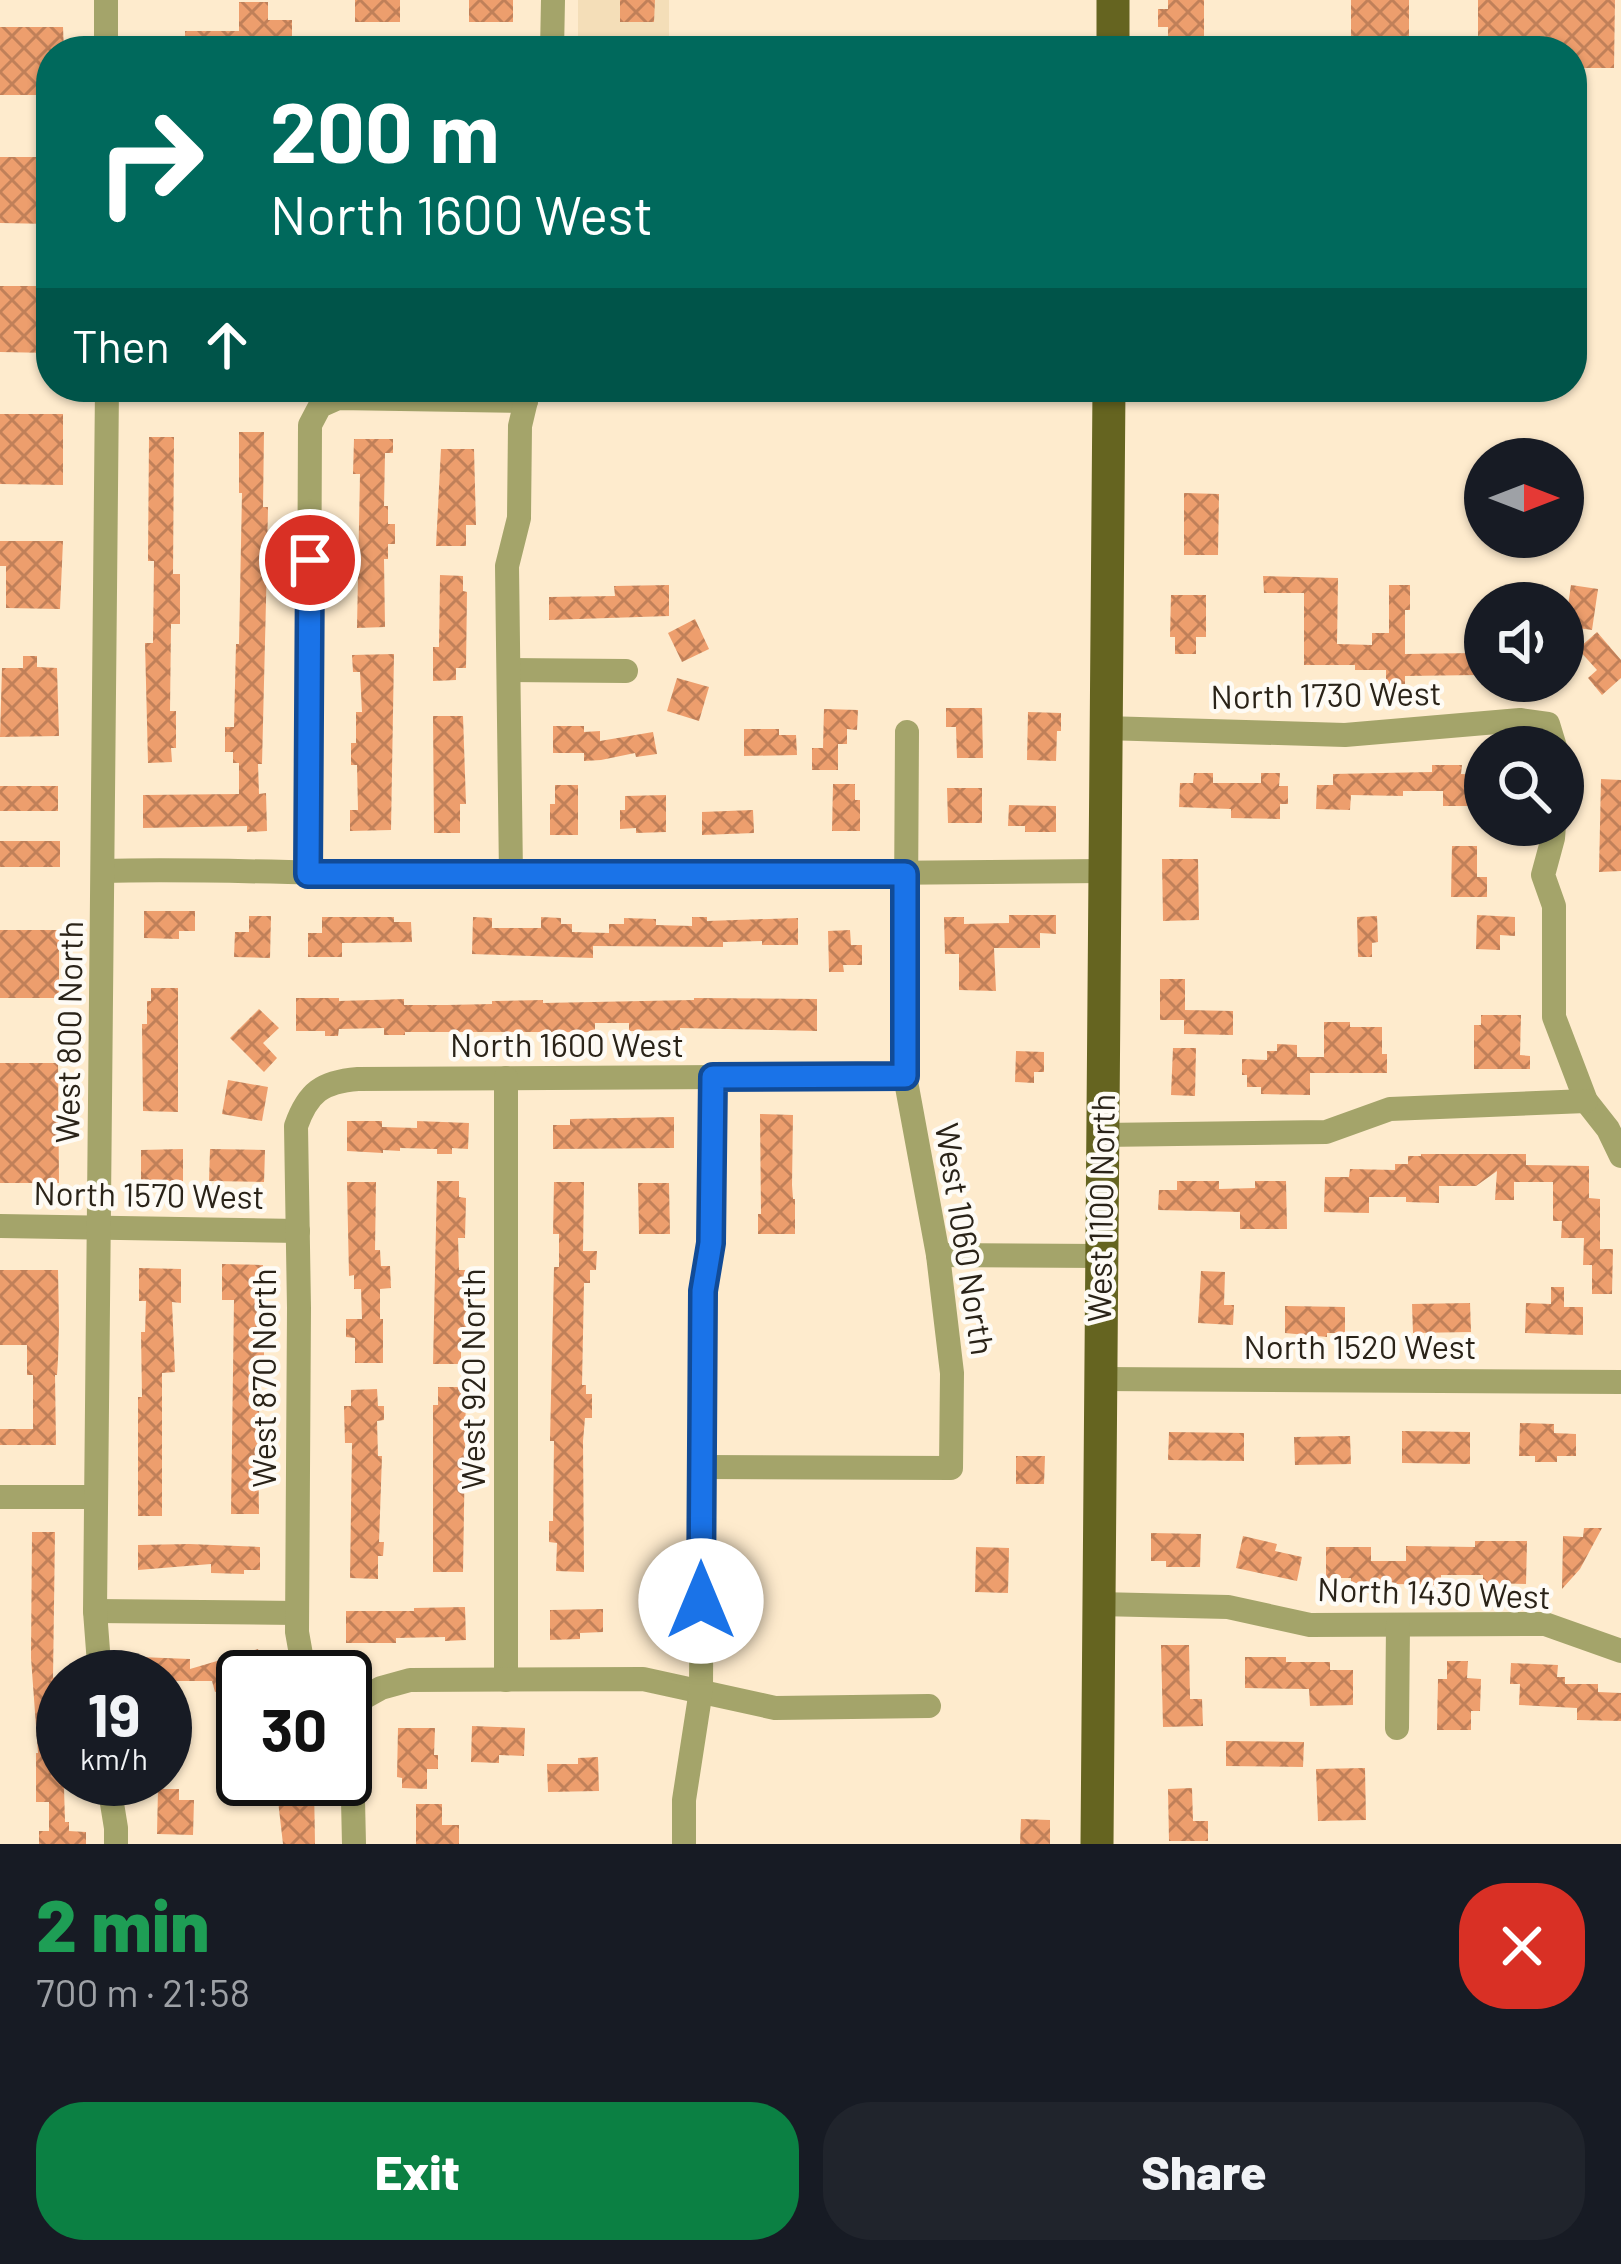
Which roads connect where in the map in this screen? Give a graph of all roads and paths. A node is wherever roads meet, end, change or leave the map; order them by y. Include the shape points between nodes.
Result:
1 (106, 0) edge
2 (553, 0) edge
3 (1113, 0) edge
4 (106, 36) edge
5 (552, 36) edge
6 (1113, 36) edge
7 (107, 402) edge
8 (329, 402) edge
9 (525, 402) edge
10 (1109, 402) edge
11 (509, 670) junction
12 (626, 671) dead end
13 (1531, 726) edge
14 (1105, 728) junction
15 (908, 732) dead end
16 (1551, 846) edge
17 (104, 871) junction
18 (1103, 871) junction
19 (308, 874) junction
20 (905, 874) junction
21 (511, 875) junction
22 (905, 1076) junction
23 (713, 1077) junction
24 (506, 1078) junction
25 (322, 1088) joint
26 (1586, 1101) junction
27 (1102, 1135) junction
28 (1621, 1156) edge
29 (0, 1226) edge
30 (100, 1226) junction
31 (298, 1231) junction
32 (938, 1256) junction
33 (1101, 1256) junction
34 (1099, 1379) junction
35 (1621, 1382) edge
36 (702, 1467) junction
37 (0, 1497) edge
38 (96, 1497) junction
39 (1098, 1604) junction
40 (94, 1611) junction
41 (297, 1613) junction
42 (1398, 1625) junction
43 (98, 1650) edge
44 (300, 1650) edge
45 (1621, 1652) edge
46 (506, 1680) junction
47 (700, 1690) junction
48 (372, 1693) edge
49 (929, 1706) dead end
50 (1396, 1728) dead end
51 (112, 1806) edge
52 (353, 1806) edge
53 (116, 1844) edge
54 (353, 1844) edge
55 (684, 1844) edge
56 (1097, 1844) edge

1 - 4 street
2 - 5 street
3 - 6 main road
7 - 17 street, West 800 North
8 - 19 street via 310,425
9 - 11 street via 519,518 507,566
10 - 14 main road, West 1100 North
11 - 12 street
11 - 21 street
13 - 14 street, North 1730 West via 1345,735
14 - 18 main road, West 1100 North
15 - 20 street, West 1060 North
16 - 26 street via 1543,875 1554,906 1554,1017
17 - 19 street
17 - 30 street, West 800 North
18 - 20 street
18 - 27 main road, West 1100 North
19 - 21 street
20 - 21 street
20 - 22 street, West 1060 North
22 - 23 street, North 1600 West
22 - 32 street, West 1060 North
23 - 24 street, North 1600 West
23 - 36 street
24 - 25 street, North 1600 West via 358,1079
24 - 46 street, West 920 North
25 - 31 street, West 870 North via 303,1105 296,1126
26 - 27 street via 1390,1109 1326,1132
26 - 28 street
27 - 33 main road, West 1100 North
29 - 30 street, North 1570 West
30 - 31 street, North 1570 West
30 - 38 street, West 800 North
31 - 41 street, West 870 North
32 - 33 street
32 - 36 street, West 1060 North via 952,1373 951,1468
33 - 34 main road, West 1100 North
34 - 35 street, North 1520 West
34 - 39 main road, West 1100 North
36 - 47 street
37 - 38 street
38 - 40 street, West 800 North
39 - 42 street, North 1430 West via 1228,1607 1310,1624
39 - 56 main road, West 1100 North
40 - 41 street
40 - 43 street, West 800 North
41 - 44 street, West 870 North
42 - 45 street, North 1430 West via 1545,1624
42 - 50 street
46 - 47 street via 643,1679
46 - 48 street via 410,1680
47 - 49 street via 775,1708
47 - 55 street
51 - 53 street
52 - 54 street

